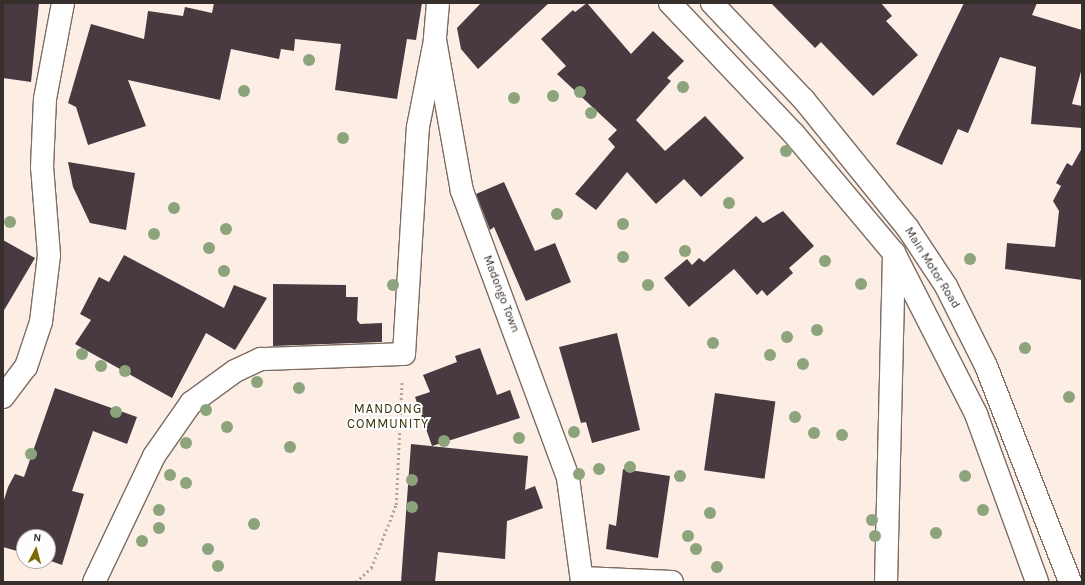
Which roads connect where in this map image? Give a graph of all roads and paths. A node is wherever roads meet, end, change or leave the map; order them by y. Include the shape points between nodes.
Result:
1 (62, 3) edge
2 (438, 3) edge
3 (670, 3) edge
4 (712, 3) edge
5 (435, 40) junction
6 (894, 253) junction
7 (404, 354) junction
8 (3, 397) edge
9 (1067, 572) edge
10 (1036, 576) edge
11 (582, 580) edge
12 (94, 582) edge
13 (356, 582) edge
14 (672, 582) edge
15 (886, 582) edge

1 - 8 main road via 45,98 42,167 49,255 41,322 26,367
2 - 5 main road, Madongo Town
3 - 6 main road, Main Motor Road via 794,134
4 - 9 main road, Main Motor Road via 804,100 908,227 946,286 986,366
5 - 7 main road via 418,127
5 - 11 main road, Madongo Town via 462,191 568,478
6 - 10 main road, Main Motor Road via 976,414
6 - 15 main road
7 - 12 main road via 261,359 235,372 192,403 154,456
7 - 13 path via 396,505 371,568
11 - 14 main road

